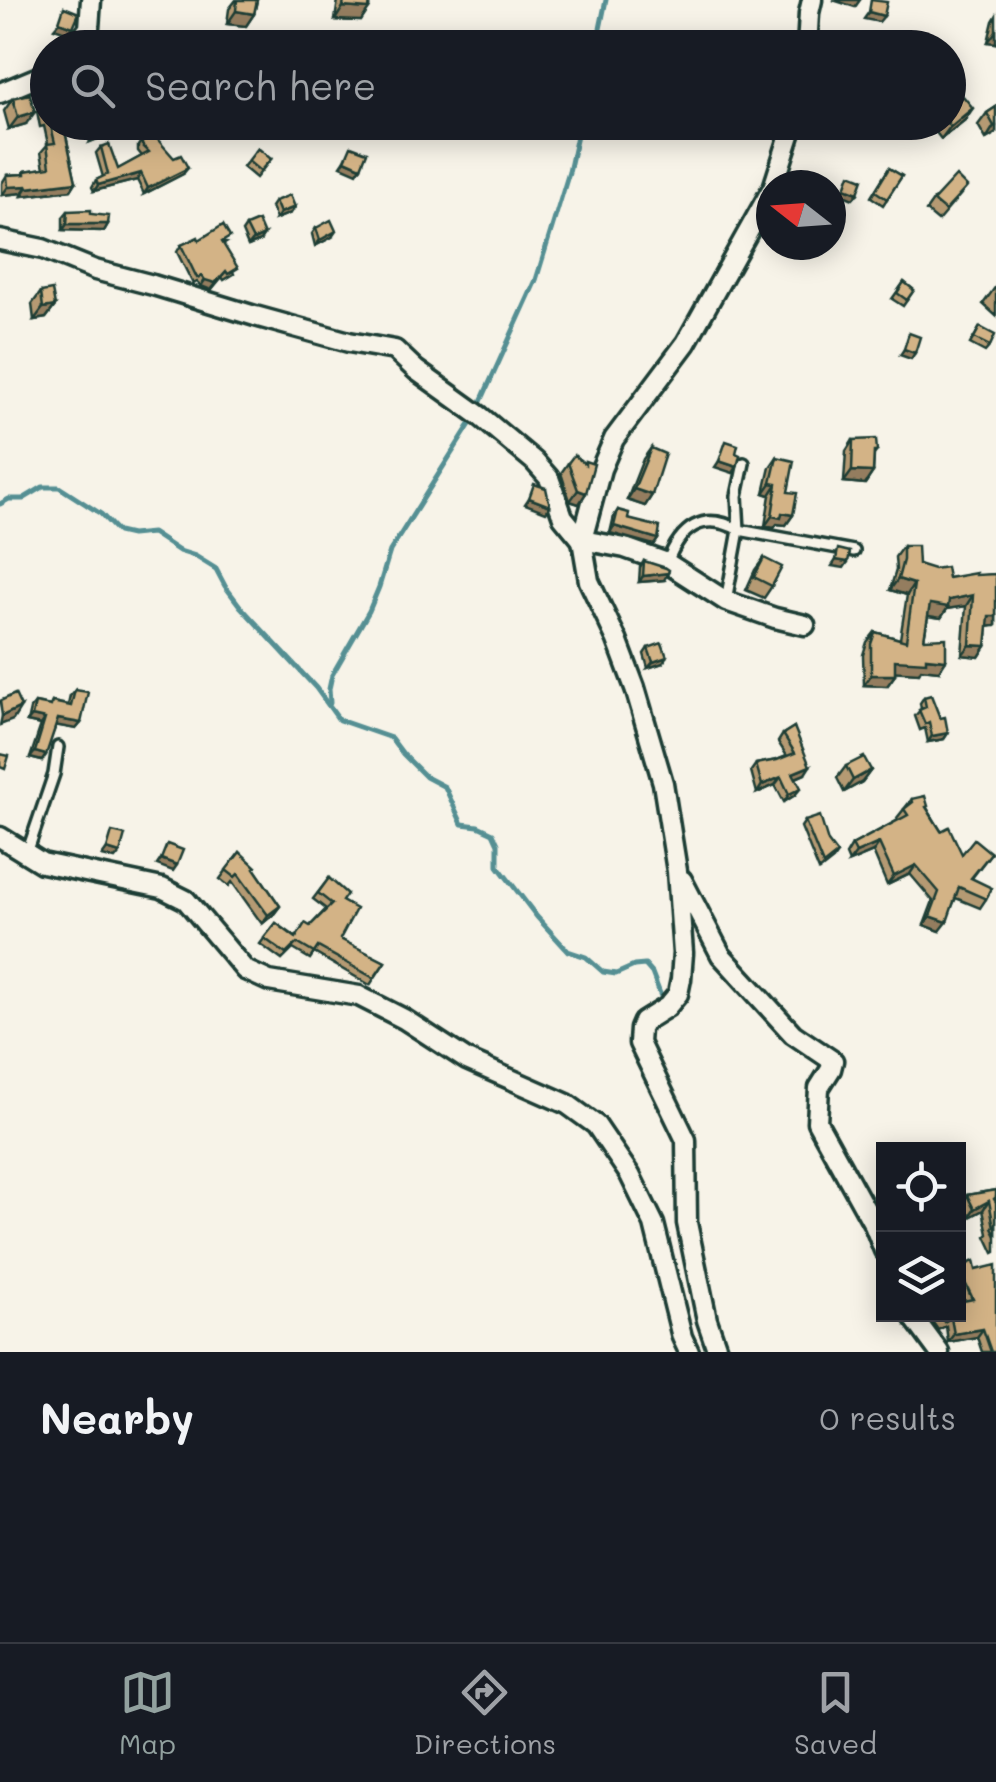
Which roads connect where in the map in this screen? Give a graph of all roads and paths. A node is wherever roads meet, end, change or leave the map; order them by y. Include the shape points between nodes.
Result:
1 (90, 0) edge
2 (812, 0) edge
3 (87, 30) edge
4 (808, 30) edge
5 (30, 81) edge
6 (0, 93) edge
7 (788, 140) edge
8 (779, 170) edge
9 (756, 218) edge
10 (0, 240) edge
11 (744, 462) edge
12 (739, 530) junction
13 (582, 540) junction
14 (854, 550) edge
15 (667, 563) junction
16 (726, 600) junction
17 (806, 624) dead end
18 (58, 747) dead end
19 (0, 838) edge
20 (27, 854) junction
21 (677, 870) junction
22 (877, 1232) edge
23 (917, 1322) edge
24 (689, 1352) edge
25 (718, 1352) edge
26 (939, 1352) edge

1 - 3 street
2 - 4 street
5 - 6 street
7 - 8 street
9 - 13 street via 686,343 614,439
10 - 13 street via 395,350 534,461
11 - 12 lane via 736,496
12 - 14 lane
12 - 15 lane via 708,521 692,527 675,542
12 - 16 lane
13 - 15 street
13 - 21 street via 589,580 617,640 663,782
15 - 16 street
16 - 17 street
18 - 20 lane
19 - 20 street
20 - 24 street via 42,863 162,888 186,900 246,970 269,981 360,996 596,1125 654,1224
21 - 22 street via 721,955 793,1034 833,1061 819,1088 817,1122
21 - 25 street via 678,994 643,1022 639,1042 686,1140 686,1223
23 - 26 street

